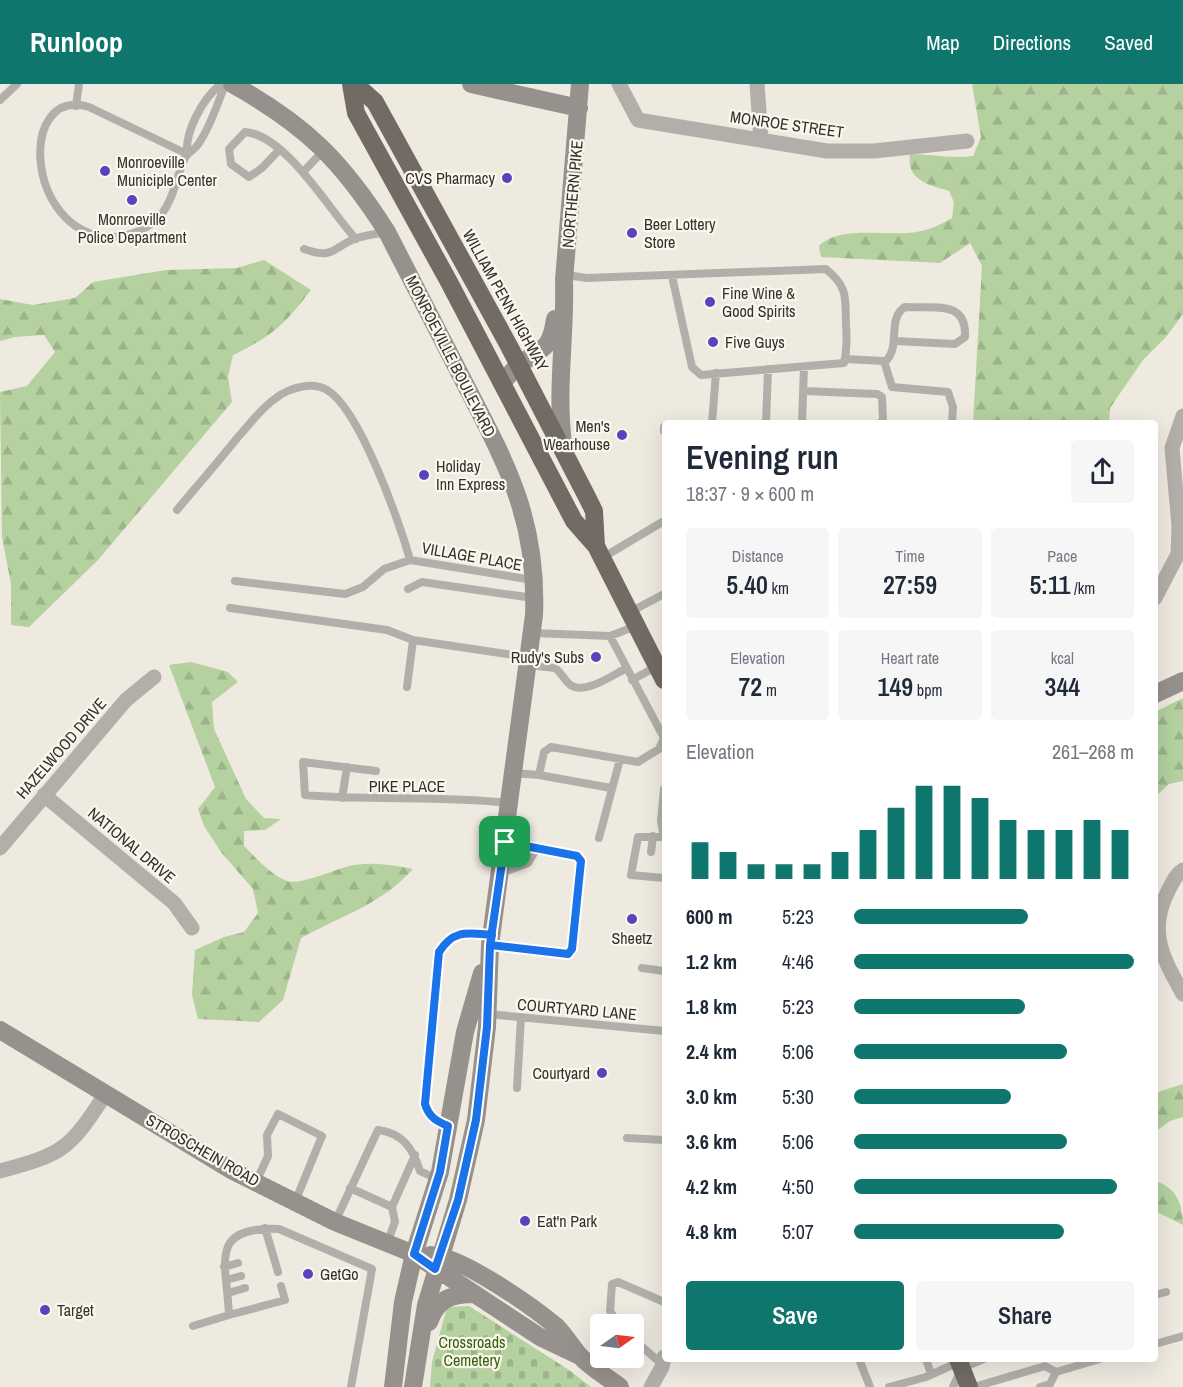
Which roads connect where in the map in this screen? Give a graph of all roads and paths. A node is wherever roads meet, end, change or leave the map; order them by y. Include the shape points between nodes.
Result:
1 (17, 84) edge
2 (80, 84) edge
3 (223, 84) edge
4 (232, 84) edge
5 (353, 84) edge
6 (471, 84) edge
7 (580, 84) edge
8 (620, 84) edge
9 (757, 84) edge
10 (0, 100) edge
11 (76, 106) junction
12 (579, 108) junction
13 (761, 140) junction
14 (967, 141) dead end
15 (325, 149) junction
16 (279, 150) junction
17 (187, 154) junction
18 (304, 171) junction
19 (387, 232) junction
20 (356, 239) junction
21 (304, 249) dead end
22 (672, 276) junction
23 (564, 277) junction
24 (895, 340) junction
25 (562, 347) junction
26 (845, 358) junction
27 (885, 362) junction
28 (804, 367) junction
29 (768, 369) junction
30 (522, 370) junction
31 (716, 374) junction
32 (502, 382) junction
33 (892, 387) junction
34 (804, 391) junction
35 (882, 397) junction
36 (1183, 416) edge
37 (712, 420) edge
38 (766, 420) edge
39 (802, 420) edge
40 (883, 420) edge
41 (952, 420) edge
42 (564, 450) junction
43 (177, 510) dead end
44 (662, 522) edge
45 (1181, 525) edge
46 (599, 552) junction
47 (410, 560) junction
48 (235, 581) dead end
49 (408, 589) dead end
50 (534, 589) junction
51 (1158, 592) edge
52 (662, 596) edge
53 (230, 608) dead end
54 (634, 619) junction
55 (532, 633) junction
56 (610, 636) junction
57 (413, 640) junction
58 (528, 661) junction
59 (627, 668) junction
60 (662, 670) edge
61 (154, 677) dead end
62 (632, 680) junction
63 (1183, 681) edge
64 (407, 687) dead end
65 (1158, 692) edge
66 (662, 734) edge
67 (662, 742) edge
68 (620, 759) junction
69 (346, 767) junction
70 (376, 771) dead end
71 (513, 773) junction
72 (538, 775) junction
73 (611, 788) junction
74 (44, 795) junction
75 (342, 798) junction
76 (510, 804) junction
77 (653, 836) junction
78 (662, 837) edge
79 (599, 838) dead end
80 (505, 842) junction
81 (0, 848) edge
82 (536, 850) junction
83 (651, 852) dead end
84 (1183, 870) edge
85 (501, 873) junction
86 (662, 875) edge
87 (192, 928) dead end
88 (491, 940) junction
89 (642, 968) dead end
90 (662, 971) edge
91 (1183, 994) edge
92 (488, 1014) junction
93 (521, 1017) junction
94 (0, 1030) edge
95 (662, 1031) edge
96 (517, 1088) dead end
97 (106, 1093) junction
98 (448, 1126) junction
99 (627, 1138) dead end
100 (662, 1140) edge
101 (415, 1155) junction
102 (0, 1171) edge
103 (438, 1179) junction
104 (256, 1182) junction
105 (350, 1188) junction
106 (295, 1202) junction
107 (392, 1207) junction
108 (334, 1222) junction
109 (265, 1228) junction
110 (387, 1243) junction
111 (414, 1254) junction
112 (438, 1262) junction
113 (238, 1263) dead end
114 (224, 1267) junction
115 (274, 1269) dead end
116 (242, 1276) dead end
117 (226, 1280) junction
118 (281, 1286) dead end
119 (245, 1288) dead end
120 (1166, 1292) dead end
121 (228, 1293) junction
122 (475, 1294) junction
123 (1158, 1294) edge
124 (662, 1301) edge
125 (612, 1314) edge
126 (229, 1315) junction
127 (193, 1326) dead end
128 (1183, 1336) edge
129 (1158, 1343) edge
130 (644, 1347) edge
131 (417, 1351) junction
132 (580, 1356) junction
133 (662, 1360) edge
134 (664, 1362) edge
135 (860, 1362) edge
136 (927, 1362) edge
137 (1090, 1362) edge
138 (960, 1363) edge
139 (1056, 1372) junction
140 (932, 1374) junction
141 (351, 1387) edge
142 (393, 1387) edge
143 (413, 1387) edge
144 (620, 1387) edge
145 (651, 1387) edge
146 (870, 1387) edge
147 (889, 1387) edge
148 (953, 1387) edge
149 (969, 1387) edge
150 (974, 1387) edge
151 (1041, 1387) edge

1 - 10 lane
2 - 11 lane
3 - 17 lane via 209,93 186,141
4 - 15 main road, MONROEVILLE BOULEVARD
5 - 30 highway, WILLIAM PENN HIGHWAY via 375,102
5 - 32 highway, WILLIAM PENN HIGHWAY via 356,113
6 - 12 main road
7 - 12 main road, NORTHERN PIKE
8 - 13 street, MONROE STREET via 638,120
9 - 13 street
11 - 17 lane via 89,108
11 - 17 lane via 59,112 46,128 39,160 55,205 80,228 113,237 134,233 153,222 172,196
12 - 23 main road, NORTHERN PIKE
13 - 14 street, MONROE STREET via 862,151
15 - 18 lane
15 - 19 main road, MONROEVILLE BOULEVARD via 352,178
16 - 16 lane via 257,133 245,132 229,149 231,164 249,177
16 - 18 lane
18 - 20 lane
19 - 20 lane
19 - 50 main road, MONROEVILLE BOULEVARD via 511,476 528,527
20 - 21 lane via 322,255
22 - 23 lane
22 - 26 lane via 826,268 842,285 847,302
22 - 31 lane via 692,367 702,375
23 - 25 main road, NORTHERN PIKE
23 - 30 main road, NORTHERN PIKE via 550,341
24 - 24 lane via 896,317 905,307 955,310 965,323 965,337 955,344
24 - 27 lane via 892,355
25 - 30 main road, NORTHERN PIKE via 553,359
25 - 42 main road via 559,405
26 - 27 lane
26 - 28 lane via 844,363
27 - 33 lane
28 - 29 lane
28 - 34 lane
29 - 31 lane
29 - 38 lane
30 - 32 main road, NORTHERN PIKE
30 - 42 highway, WILLIAM PENN HIGHWAY
31 - 37 lane
32 - 46 highway, WILLIAM PENN HIGHWAY via 574,521
33 - 35 lane
33 - 41 lane via 948,392
34 - 35 lane
34 - 39 lane
35 - 40 lane
36 - 45 street via 1172,448
42 - 46 highway, WILLIAM PENN HIGHWAY via 594,511
43 - 47 lane via 264,406 291,390 315,386 336,397 356,426 395,510
44 - 46 lane
45 - 51 street via 1178,554
46 - 54 highway, WILLIAM PENN HIGHWAY
47 - 48 lane, VILLAGE PLACE via 384,569 363,587 345,594
47 - 50 lane, VILLAGE PLACE
49 - 50 lane via 422,582
50 - 55 main road, MONROEVILLE BOULEVARD
52 - 54 lane
53 - 57 lane via 387,630
54 - 56 lane
54 - 60 highway, WILLIAM PENN HIGHWAY
55 - 56 lane
55 - 58 main road, MONROEVILLE BOULEVARD
56 - 59 lane
57 - 58 lane
57 - 64 lane
58 - 59 lane via 555,668 571,685 583,688
58 - 71 main road, MONROEVILLE BOULEVARD
59 - 62 lane
60 - 62 lane
61 - 74 street, HAZELWOOD DRIVE via 126,700
62 - 66 lane
63 - 65 main road
67 - 68 lane via 643,760
68 - 72 lane via 550,747 544,752
68 - 73 lane
69 - 70 lane
69 - 75 lane
69 - 75 lane, PIKE PLACE via 303,762 305,795
71 - 72 lane
71 - 76 main road, MONROEVILLE BOULEVARD
72 - 73 lane
73 - 79 lane
74 - 81 street, HAZELWOOD DRIVE
74 - 87 street, NATIONAL DRIVE via 174,903
75 - 76 lane, PIKE PLACE
76 - 80 main road, MONROEVILLE BOULEVARD
77 - 78 lane
77 - 83 lane
77 - 86 lane via 638,837 631,874
80 - 82 lane
80 - 85 main road, MONROEVILLE BOULEVARD
82 - 85 lane via 528,863
82 - 88 lane via 577,856 581,861 572,949 568,954
84 - 91 street via 1162,902 1158,937 1162,957
85 - 88 main road, MONROEVILLE BOULEVARD
88 - 92 main road, MONROEVILLE BOULEVARD
88 - 98 main road, MONROEVILLE BOULEVARD via 465,1032
88 - 98 lane via 464,933 447,940 439,952 425,1104 434,1120
89 - 90 lane
92 - 93 lane, COURTYARD LANE
92 - 112 main road, MONROEVILLE BOULEVARD via 468,1161
93 - 95 lane, COURTYARD LANE
93 - 96 lane
94 - 97 main road, STROSCHEIN ROAD
97 - 102 street via 76,1136 58,1152
97 - 104 main road, STROSCHEIN ROAD
98 - 103 main road, MONROEVILLE BOULEVARD
99 - 100 lane
101 - 103 lane via 420,1171
101 - 105 lane via 409,1144 390,1131 378,1130
101 - 107 lane
103 - 111 main road, MONROEVILLE BOULEVARD
104 - 106 main road, STROSCHEIN ROAD
104 - 106 lane via 268,1156 267,1135 278,1114 322,1136
105 - 107 lane
105 - 108 lane
106 - 108 main road, STROSCHEIN ROAD
107 - 110 lane via 395,1222
108 - 110 main road, STROSCHEIN ROAD
109 - 114 lane via 234,1235
109 - 115 lane
109 - 141 lane via 279,1229 372,1269
110 - 111 main road, STROSCHEIN ROAD
111 - 112 main road, STROSCHEIN ROAD
111 - 142 main road, MONROEVILLE BOULEVARD via 398,1330
112 - 122 main road, STROSCHEIN ROAD
112 - 131 main road, MONROEVILLE BOULEVARD
112 - 132 main road, STROSCHEIN ROAD via 470,1269 544,1318
113 - 114 lane
114 - 117 lane
116 - 117 lane
117 - 121 lane
118 - 126 lane via 285,1300
119 - 121 lane
120 - 123 lane
121 - 126 lane
122 - 131 main road via 450,1295 438,1302
122 - 132 main road, STROSCHEIN ROAD via 540,1337
124 - 125 lane via 618,1282 612,1284
126 - 127 lane
128 - 129 lane
130 - 133 lane
131 - 143 main road, MONROEVILLE BOULEVARD
132 - 144 main road, STROSCHEIN ROAD
134 - 145 street
135 - 146 lane
136 - 140 lane
137 - 139 lane
138 - 140 lane
138 - 148 lane
138 - 149 highway
139 - 150 lane via 1045,1366
139 - 151 lane via 1050,1384
140 - 147 lane

